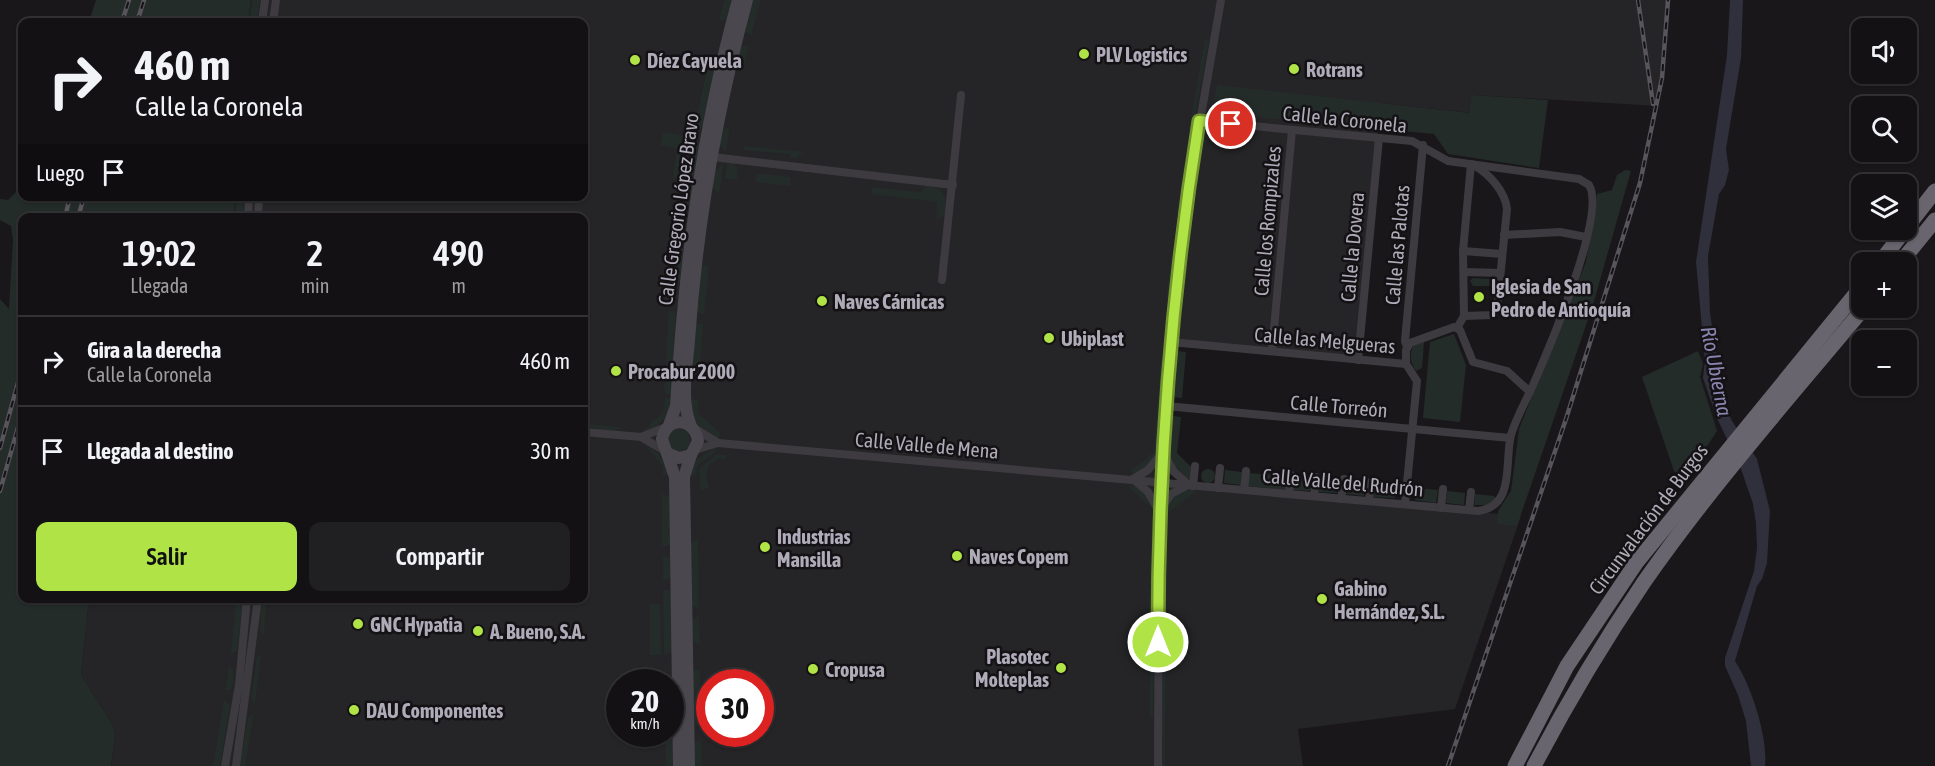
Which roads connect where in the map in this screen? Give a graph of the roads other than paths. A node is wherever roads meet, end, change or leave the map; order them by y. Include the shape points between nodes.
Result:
1 (265, 0) edge
2 (276, 0) edge
3 (738, 0) edge
4 (747, 0) edge
5 (1221, 0) edge
6 (263, 18) edge
7 (274, 18) edge
8 (962, 95) dead end
9 (1199, 121) junction
10 (1292, 130) junction
11 (1379, 138) junction
12 (1423, 145) junction
13 (712, 157) junction
14 (1472, 164) junction
15 (953, 184) junction
16 (1935, 190) edge
17 (1917, 214) edge
18 (1935, 220) edge
19 (1504, 235) junction
20 (1586, 237) junction
21 (1897, 240) edge
22 (1463, 251) junction
23 (1888, 252) edge
24 (1909, 252) edge
25 (1502, 254) junction
26 (1464, 272) junction
27 (1500, 273) junction
28 (942, 280) dead end
29 (1851, 299) edge
30 (1464, 316) junction
31 (1856, 318) edge
32 (1457, 328) junction
33 (1171, 342) junction
34 (1407, 347) junction
35 (1272, 351) junction
36 (1358, 360) junction
37 (1406, 364) junction
38 (1530, 392) junction
39 (1166, 406) junction
40 (668, 426) junction
41 (692, 427) junction
42 (1412, 429) junction
43 (588, 432) edge
44 (641, 437) junction
45 (1510, 438) junction
46 (718, 443) junction
47 (1163, 450) junction
48 (666, 452) junction
49 (693, 453) junction
50 (1195, 466) dead end
51 (1220, 468) dead end
52 (1245, 471) dead end
53 (1291, 474) dead end
54 (1316, 477) dead end
55 (1133, 479) junction
56 (1344, 479) dead end
57 (1161, 482) junction
58 (1371, 482) dead end
59 (1191, 486) junction
60 (1218, 488) junction
61 (1443, 489) dead end
62 (1244, 490) junction
63 (1471, 492) dead end
64 (1289, 494) junction
65 (1314, 496) junction
66 (1341, 499) junction
67 (1369, 501) junction
68 (1405, 504) junction
69 (1441, 508) junction
70 (1469, 510) junction
71 (1159, 511) junction
72 (246, 603) edge
73 (257, 603) edge
74 (225, 766) edge
75 (236, 766) edge
76 (679, 766) edge
77 (689, 766) edge
78 (1158, 766) edge
79 (1515, 766) edge
80 (1534, 766) edge

1 - 6 street
2 - 7 street
3 - 40 main road, Calle Gregorio López Bravo via 697,186 676,406
4 - 13 main road, Calle Gregorio López Bravo
5 - 9 street
8 - 15 street
9 - 10 street, Calle la Coronela
9 - 33 street
10 - 11 street, Calle la Coronela
10 - 35 street, Calle los Rompizales
11 - 12 street, Calle la Coronela
11 - 36 street, Calle la Dovera
12 - 14 street, Calle la Coronela via 1444,159
12 - 34 street, Calle las Palotas
13 - 15 street, Calle Gregorio López Bravo
13 - 41 main road, Calle Gregorio López Bravo via 690,317 686,409
14 - 19 street via 1487,174 1505,199
14 - 20 street, Calle la Coronela via 1579,179 1588,185 1592,199
14 - 22 street
15 - 28 street
16 - 17 highway
18 - 24 highway
19 - 20 street via 1560,232
19 - 25 street
20 - 38 street via 1581,263
21 - 23 highway
22 - 25 street
22 - 26 street
25 - 27 street
26 - 27 street
26 - 30 street
27 - 30 street via 1495,313
29 - 79 highway, Circunvalación de Burgos via 1636,563 1567,666
30 - 32 street
31 - 80 highway, Circunvalación de Burgos via 1695,514 1620,619
32 - 34 street, Calle las Melgueras via 1416,340
32 - 38 street via 1473,362 1508,371
33 - 35 street, Calle las Melgueras
33 - 39 street
34 - 37 street, Calle las Melgueras
35 - 36 street, Calle las Melgueras
36 - 37 street, Calle las Melgueras
37 - 42 street via 1416,381
38 - 45 street
39 - 42 street, Calle Torreón
39 - 47 street
40 - 41 main road via 682,422
40 - 44 street
40 - 48 main road via 662,439
41 - 46 street, Calle Valle de Mena
41 - 49 main road via 698,441
42 - 45 street, Calle Torreón
42 - 68 street
43 - 44 street
44 - 48 street
45 - 70 street, Calle Valle del Rudrón via 1505,489 1499,502 1485,510
46 - 49 street, Calle Valle de Mena
46 - 55 street, Calle Valle de Mena
47 - 55 street via 1154,465
47 - 57 street
47 - 59 street via 1174,472
48 - 49 main road via 679,458
48 - 76 main road via 675,484
49 - 77 main road via 684,477
50 - 59 street
51 - 60 street
52 - 62 street
53 - 64 street
54 - 65 street
55 - 57 street, Calle Valle de Mena
55 - 71 street via 1148,492
56 - 66 street
57 - 59 street, Calle Valle del Rudrón
57 - 71 street
58 - 67 street
59 - 60 street, Calle Valle del Rudrón
59 - 71 street via 1171,494
60 - 62 street, Calle Valle del Rudrón
61 - 69 street
62 - 64 street, Calle Valle del Rudrón
63 - 70 street
64 - 65 street, Calle Valle del Rudrón
65 - 66 street, Calle Valle del Rudrón
66 - 67 street, Calle Valle del Rudrón
67 - 68 street, Calle Valle del Rudrón
68 - 69 street, Calle Valle del Rudrón
69 - 70 street, Calle Valle del Rudrón
71 - 78 street
72 - 74 street
73 - 75 street

